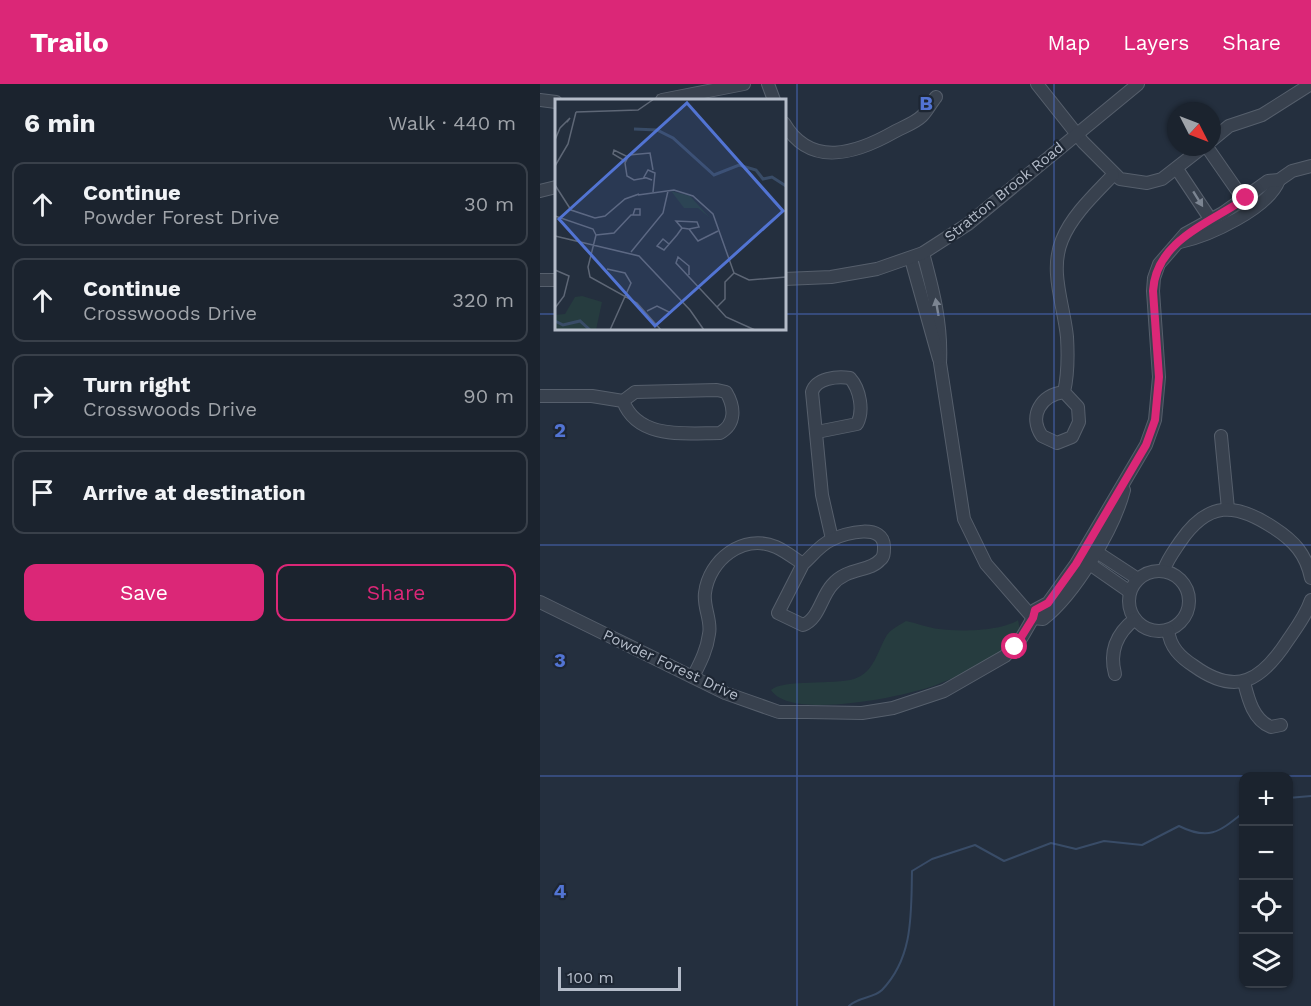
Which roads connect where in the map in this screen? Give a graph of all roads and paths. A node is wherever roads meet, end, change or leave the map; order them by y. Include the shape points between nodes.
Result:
1 (744, 84) edge
2 (768, 84) edge
3 (1037, 84) edge
4 (1138, 84) edge
5 (1311, 84) edge
6 (936, 97) dead end
7 (667, 99) edge
8 (774, 99) edge
9 (540, 100) edge
10 (555, 102) edge
11 (786, 125) edge
12 (1076, 133) junction
13 (1221, 133) edge
14 (1194, 156) edge
15 (1212, 156) edge
16 (1311, 166) edge
17 (1177, 169) junction
18 (1113, 175) junction
19 (555, 187) edge
20 (540, 191) edge
21 (1247, 205) junction
22 (1214, 225) junction
23 (923, 253) junction
24 (911, 259) junction
25 (786, 279) edge
26 (940, 363) junction
27 (1064, 392) dead end
28 (540, 396) edge
29 (623, 401) junction
30 (817, 432) junction
31 (1221, 436) dead end
32 (1228, 509) junction
33 (832, 539) junction
34 (1091, 548) junction
35 (1307, 551) edge
36 (1085, 560) junction
37 (803, 564) junction
38 (1164, 570) junction
39 (1311, 578) edge
40 (1138, 579) junction
41 (1130, 592) junction
42 (1311, 600) edge
43 (540, 602) edge
44 (1033, 618) junction
45 (1134, 619) junction
46 (1168, 630) junction
47 (1115, 674) dead end
48 (693, 677) junction
49 (1244, 682) junction
50 (1281, 725) dead end

1 - 7 street
2 - 8 street
3 - 12 street
4 - 12 street, Stratton Brook Road
5 - 13 street via 1262,115
6 - 11 street via 921,117 866,147 844,154 807,145
9 - 10 street
12 - 18 street
12 - 23 street, Stratton Brook Road via 968,224
14 - 17 street
15 - 21 street
16 - 21 street via 1292,171 1276,189
17 - 18 street via 1147,183 1133,183
17 -> 22 street
18 - 27 street via 1068,229 1058,252 1059,295 1067,337
19 - 20 street
21 - 22 street
22 - 34 street via 1180,242 1167,254 1154,278 1159,377 1155,420 1125,484 1120,504
23 - 24 street, Stratton Brook Road
26 -> 23 street via 942,337
24 - 25 street, Stratton Brook Road via 831,277
24 - 26 street
26 - 44 street via 964,519 986,564
28 - 29 street via 592,396
29 - 29 street via 635,392 717,390 726,392 730,399 732,421 720,434 661,433 638,421
30 - 30 street via 814,385 850,378 858,390 861,417 857,424
30 - 33 street via 822,495
31 - 32 street
32 - 35 street via 1253,514
32 - 38 street via 1208,514 1189,529
33 - 37 street
33 - 37 street via 871,531 880,535 884,555 873,566 839,577 813,620 803,625 778,613
34 - 36 street
34 - 40 street
35 - 39 street
36 - 41 street
36 - 44 street via 1055,609 1043,619
37 - 48 street via 763,543 724,555 707,580 710,630
38 - 40 street via 1146,573
38 - 46 street via 1180,578 1190,603 1183,620
40 - 41 street
41 - 45 street via 1128,602
42 - 49 street via 1298,627 1266,670
43 - 48 street, Powder Forest Drive
44 - 48 street, Powder Forest Drive via 1015,647 991,666 944,691 893,708 862,713 779,712
45 - 46 street via 1149,630
45 - 47 street via 1115,644
46 - 49 street via 1176,651 1201,671 1222,681
49 - 50 street via 1259,718 1271,727

